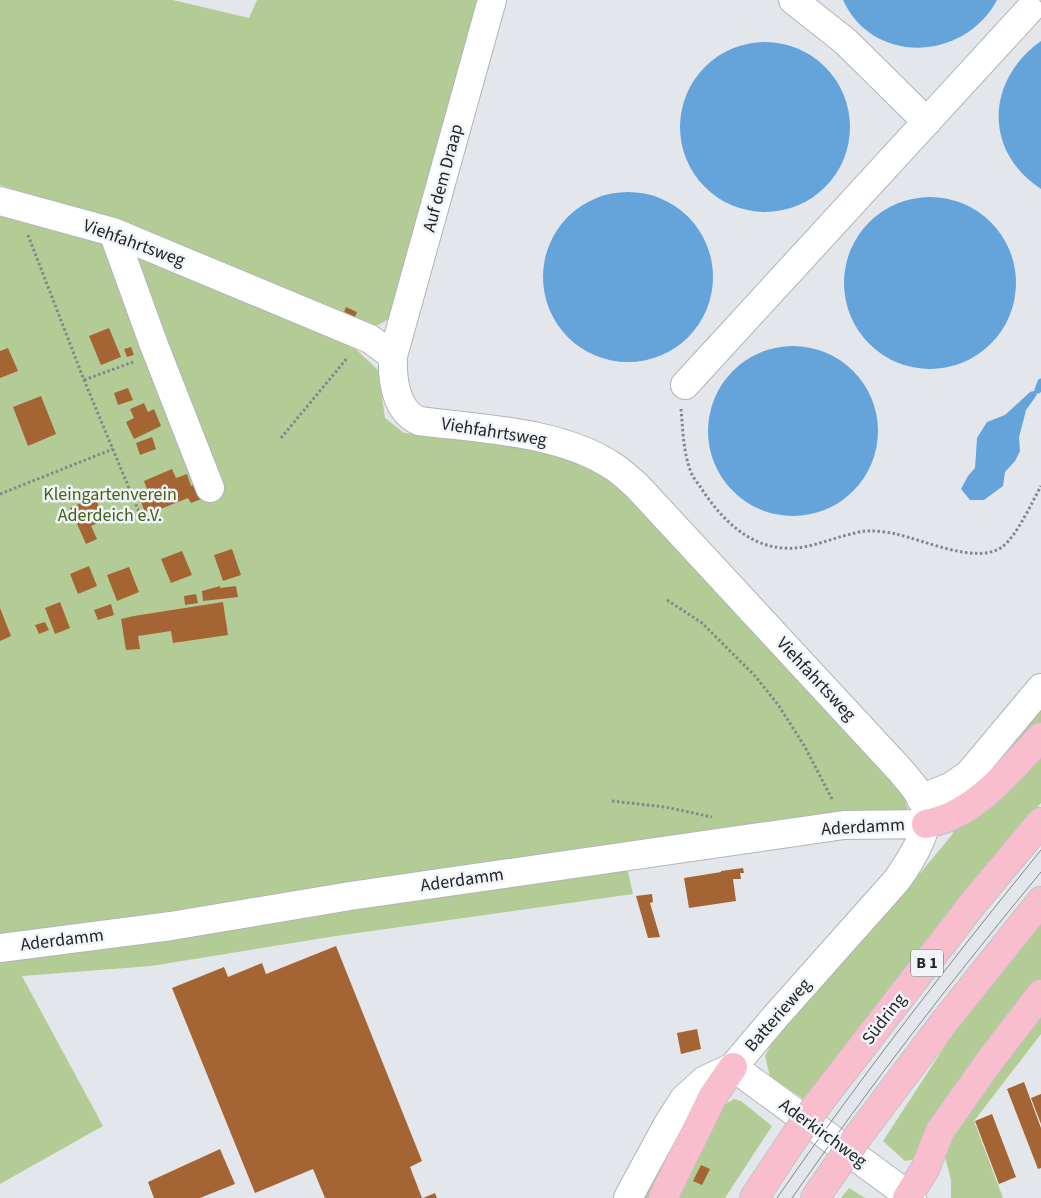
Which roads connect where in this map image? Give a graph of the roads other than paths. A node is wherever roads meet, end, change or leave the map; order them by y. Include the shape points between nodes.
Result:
1 (492, 0) edge
2 (793, 0) edge
3 (1029, 10) dead end
4 (927, 122) junction
5 (0, 202) edge
6 (113, 232) junction
7 (394, 356) junction
8 (685, 385) road end
9 (210, 488) dead end
10 (1041, 688) edge
11 (1041, 737) edge
12 (923, 811) junction
13 (1041, 822) edge
14 (1041, 901) edge
15 (0, 948) edge
16 (1041, 994) edge
17 (734, 1068) junction
18 (909, 1197) edge
19 (628, 1198) edge
20 (663, 1198) edge
21 (754, 1198) edge
22 (815, 1198) edge

1 - 7 street, Auf dem Draap
2 - 4 street via 845,41
3 - 4 street
4 - 8 street
5 - 6 street, Viehfahrtsweg
6 - 7 street, Viehfahrtsweg via 370,339
6 - 9 street
7 - 12 street, Viehfahrtsweg via 394,383 406,412 413,418 543,437 613,466 637,486 900,770
10 - 12 street via 969,774
11 - 12 main road via 970,806 951,816
12 - 15 street, Aderdamm via 171,926
12 - 17 street, Batterieweg via 912,860
13 - 21 main road, Südring / B 1, bridge via 974,902 817,1105
14 - 22 main road, bridge via 945,1021
16 - 18 main road via 940,1131 925,1169
17 - 18 street, Aderkirchweg
17 - 19 street, Batterieweg via 705,1080 684,1099
17 - 20 main road via 713,1096

